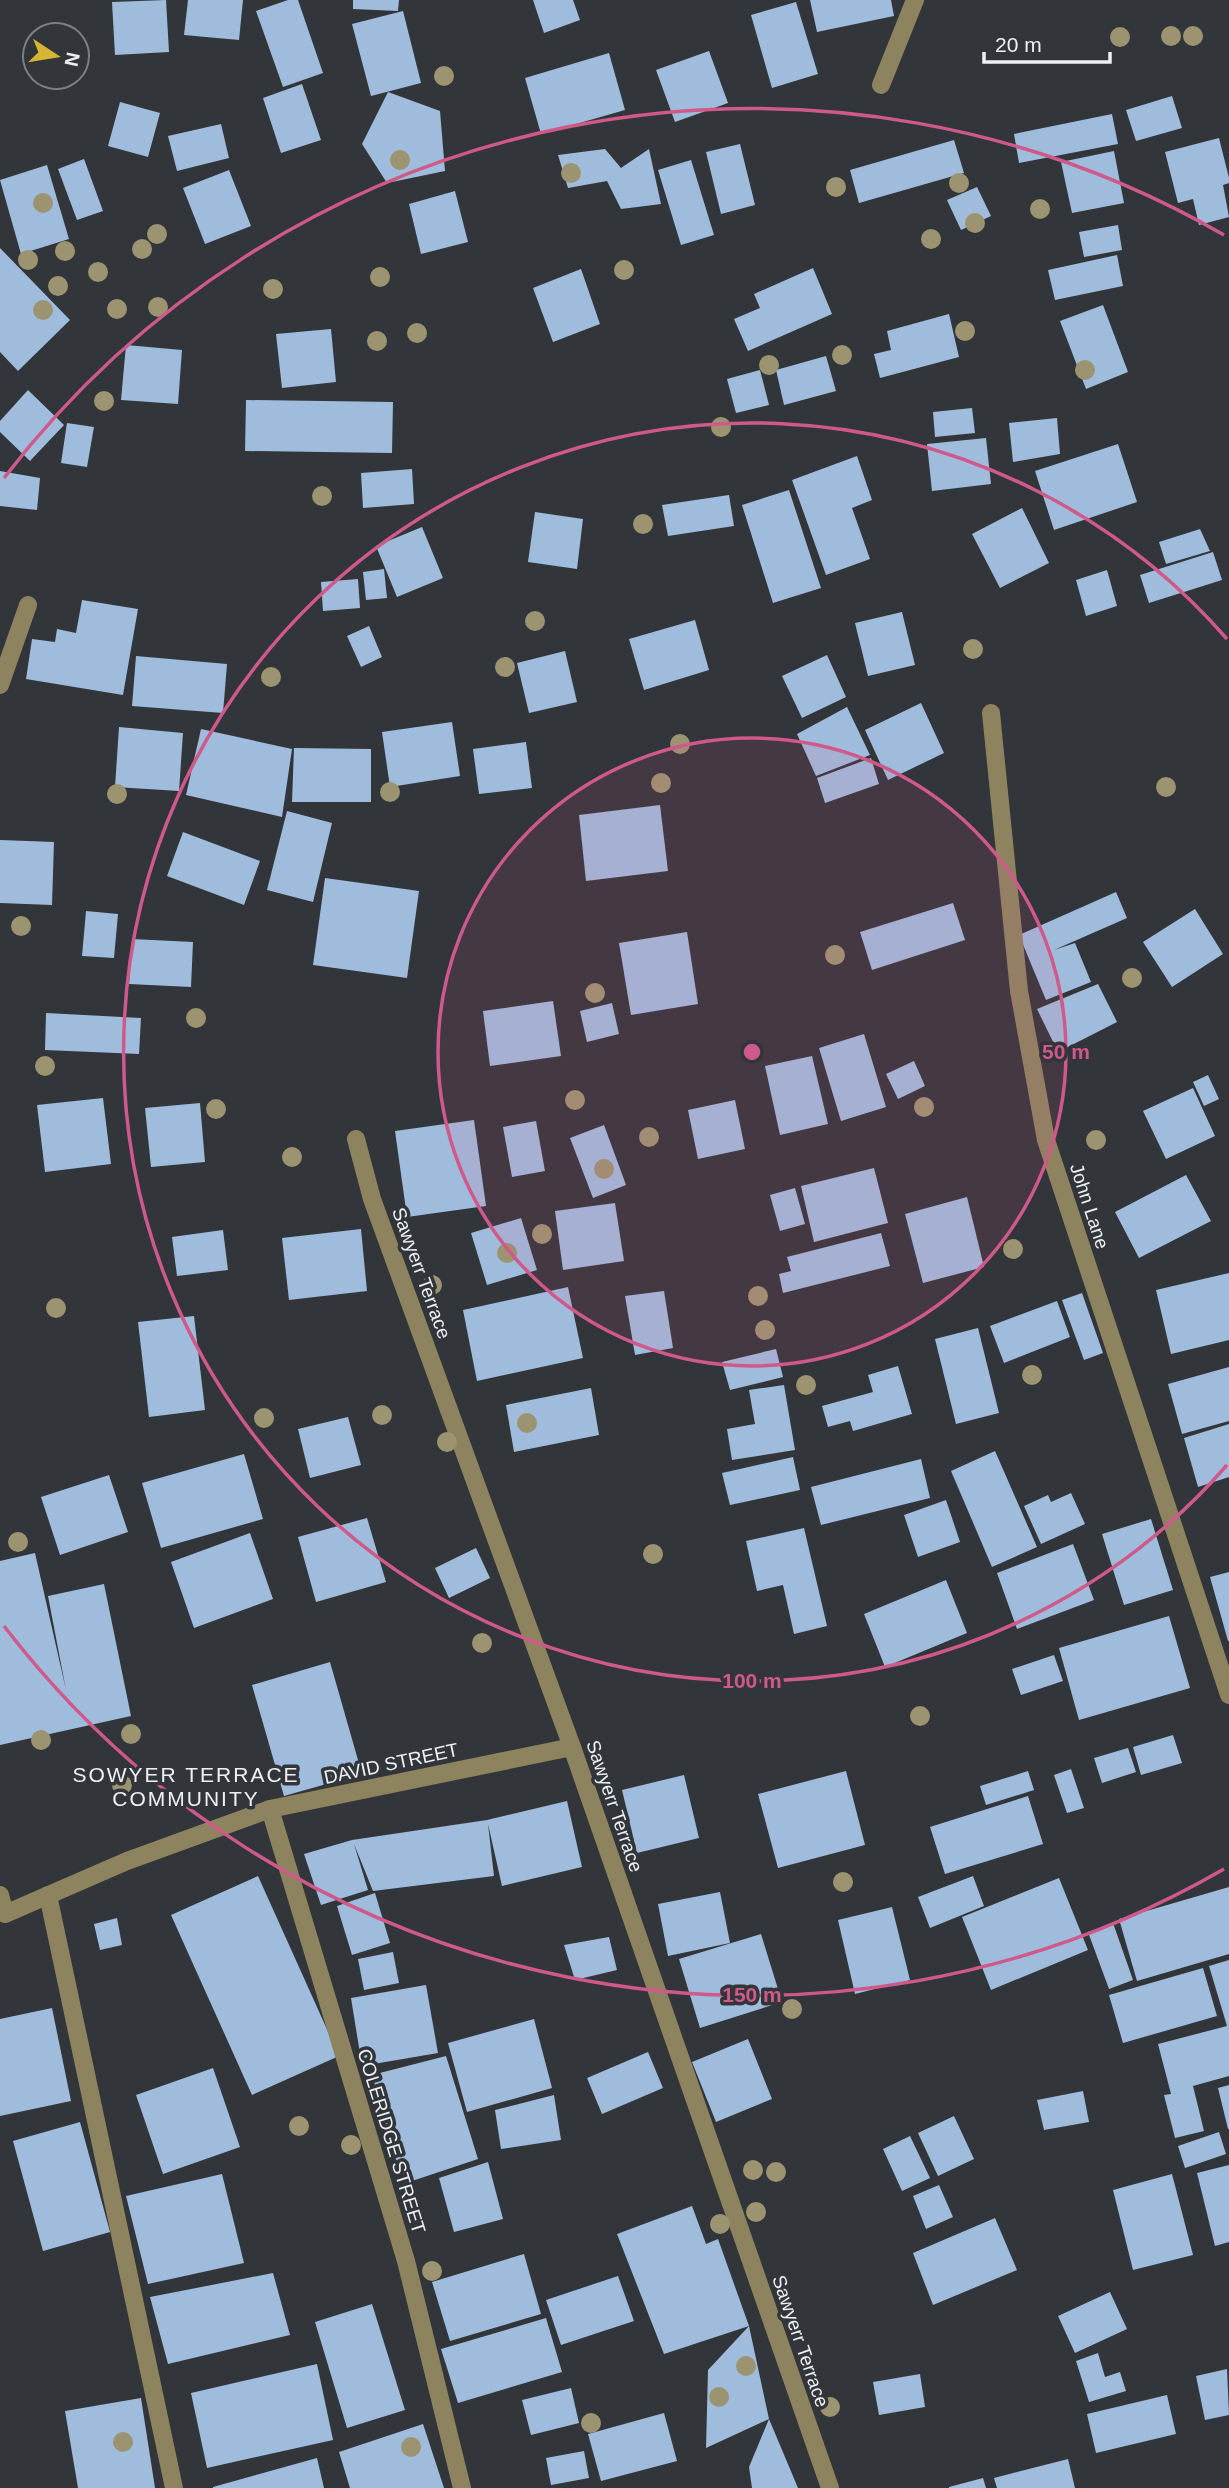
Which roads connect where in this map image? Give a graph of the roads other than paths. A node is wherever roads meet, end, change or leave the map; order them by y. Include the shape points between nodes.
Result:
1 (915, 0) edge
2 (881, 85) dead end
3 (28, 605) dead end
4 (0, 685) edge
5 (991, 713) dead end
6 (356, 1139) dead end
7 (1229, 1695) edge
8 (572, 1747) junction
9 (270, 1809) junction
10 (0, 1895) edge
11 (48, 1895) junction
12 (2, 1915) edge
13 (174, 2488) edge
14 (462, 2488) edge
15 (830, 2488) edge

1 - 2 street
3 - 4 street
5 - 7 street, John Lane via 1019,991 1046,1140
6 - 8 street, Sawyerr Terrace via 372,1199
8 - 9 street, DAVID STREET
8 - 15 street, Sawyerr Terrace
9 - 11 street, DAVID STREET
9 - 14 street, COLERIDGE STREET via 406,2261
10 - 12 street, DAVID STREET
11 - 12 street, DAVID STREET
11 - 13 street

